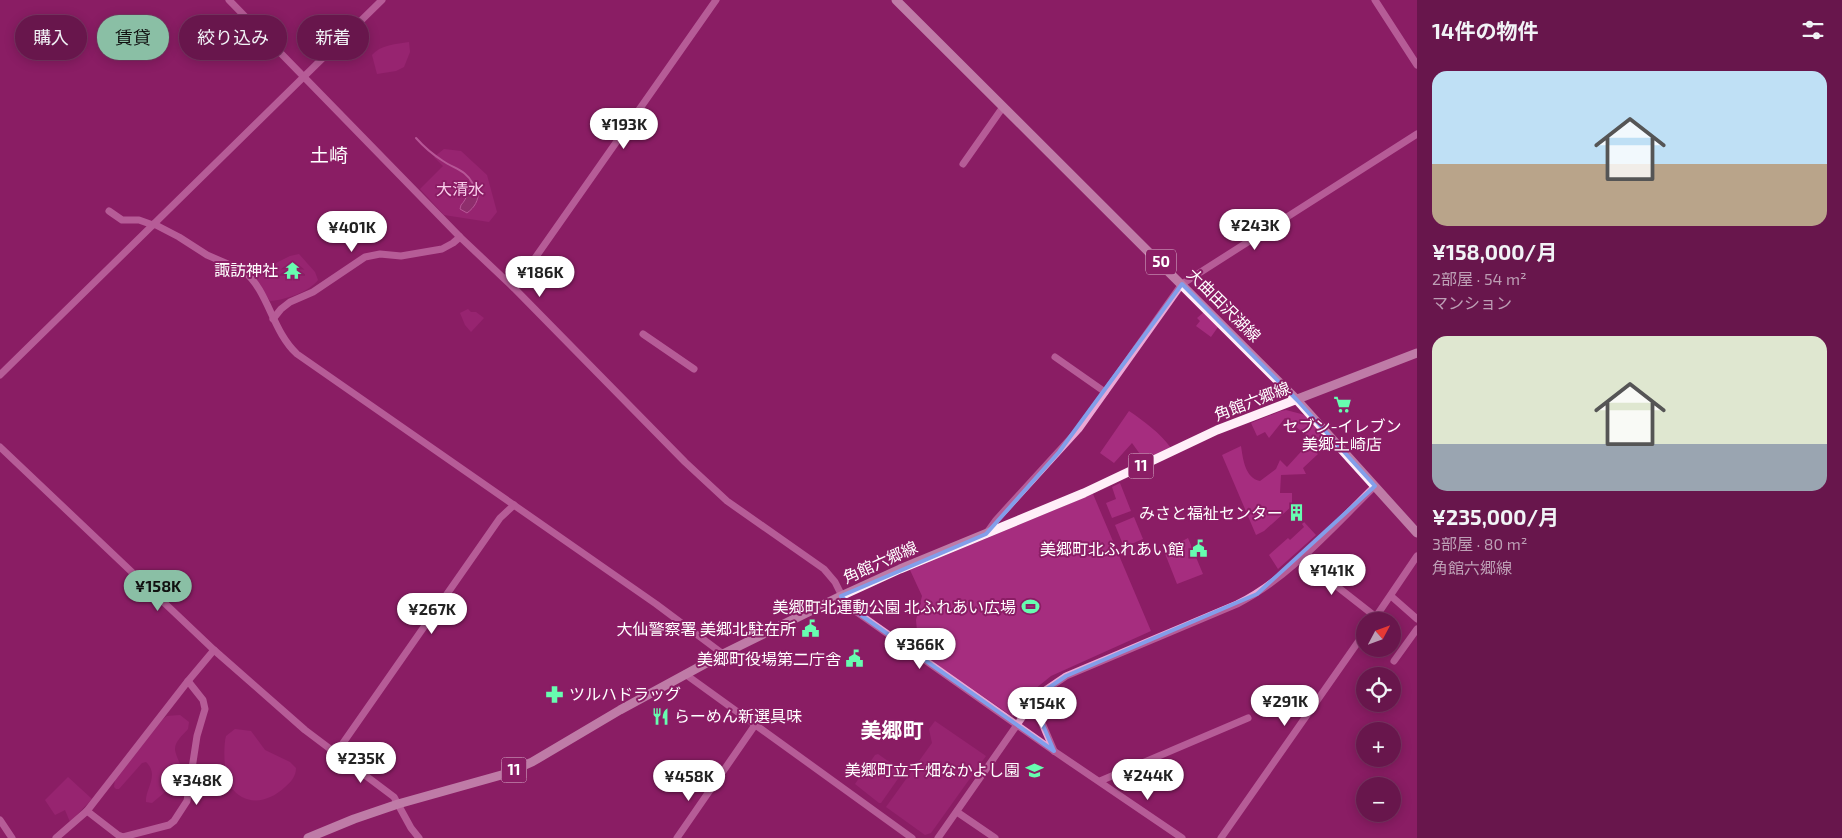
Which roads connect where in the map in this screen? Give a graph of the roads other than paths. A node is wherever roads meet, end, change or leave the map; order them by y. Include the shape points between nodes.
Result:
1 (229, 0) edge
2 (382, 0) edge
3 (716, 0) edge
4 (896, 0) edge
5 (1375, 0) edge
6 (1417, 65) edge
7 (304, 77) junction
8 (1003, 107) junction
9 (1417, 134) edge
10 (963, 164) dead end
11 (109, 211) dead end
12 (154, 225) junction
13 (460, 237) junction
14 (1182, 284) junction
15 (514, 288) junction
16 (274, 319) junction
17 (643, 334) dead end
18 (1417, 353) edge
19 (1055, 357) dead end
20 (694, 369) dead end
21 (0, 375) edge
22 (1105, 392) junction
23 (1297, 400) junction
24 (0, 447) edge
25 (1375, 486) junction
26 (514, 505) junction
27 (1417, 533) edge
28 (986, 534) junction
29 (1417, 556) edge
30 (1298, 560) junction
31 (841, 596) junction
32 (1391, 596) junction
33 (1366, 612) edge
34 (1379, 612) edge
35 (1417, 619) edge
36 (1417, 629) edge
37 (1356, 645) edge
38 (214, 650) junction
39 (723, 654) junction
40 (1394, 661) dead end
41 (686, 674) junction
42 (188, 681) junction
43 (1033, 702) junction
44 (1248, 718) dead end
45 (755, 725) junction
46 (1017, 725) junction
47 (1054, 751) junction
48 (336, 753) junction
49 (1100, 781) junction
50 (398, 804) junction
51 (87, 811) junction
52 (957, 812) junction
53 (0, 820) edge
54 (12, 838) edge
55 (56, 838) edge
56 (308, 838) edge
57 (419, 838) edge
58 (677, 838) edge
59 (912, 838) edge
60 (938, 838) edge
61 (995, 838) edge
62 (1182, 838) edge
63 (1221, 838) edge

1 - 7 street
2 - 7 street
3 - 15 street
4 - 8 main road, 大曲田沢湖線 / 50
5 - 6 street
7 - 12 street
7 - 13 street
8 - 10 street
8 - 14 main road, 大曲田沢湖線 / 50
9 - 14 street
11 - 12 street via 122,220 139,220
12 - 16 street via 179,236 207,255 244,271
12 - 21 street
13 - 15 street
13 - 16 street via 442,249 401,256 380,254 365,257 313,292 290,302
14 - 22 street
14 - 23 main road, 大曲田沢湖線 / 50
15 - 31 street via 685,462 727,501 824,569
16 - 26 street via 286,344 297,354
17 - 20 street
18 - 23 main road, 角館六郷線 / 11
19 - 22 street
22 - 28 street via 1079,429
23 - 25 main road, 大曲田沢湖線 / 50
23 - 28 main road, 角館六郷線 / 11 via 1217,430 1084,493
24 - 38 street
25 - 27 main road, 大曲田沢湖線 / 50
25 - 30 street
26 - 39 street
26 - 48 street via 500,518
28 - 31 main road, 角館六郷線 / 11
29 - 32 street
30 - 33 street via 1330,581
30 - 43 street via 1257,594 1066,676
31 - 39 main road, 角館六郷線 / 11
31 - 46 street via 858,613
32 - 34 street
32 - 35 street
36 - 40 street
37 - 63 street
38 - 42 street
38 - 48 street
39 - 41 main road, 角館六郷線 / 11
41 - 45 street
41 - 50 main road, 角館六郷線 / 11 via 532,762 505,774
42 - 51 street
42 - 51 street via 203,700 205,709 197,736 187,801 174,821 123,837
43 - 46 street
43 - 47 street
44 - 49 street
45 - 58 street
45 - 59 street
46 - 47 street
46 - 52 street
47 - 49 street
48 - 50 street via 386,790
49 - 62 street
50 - 56 main road, 角館六郷線 / 11
50 - 57 street
51 - 55 street
52 - 60 street
52 - 61 street
53 - 54 street

